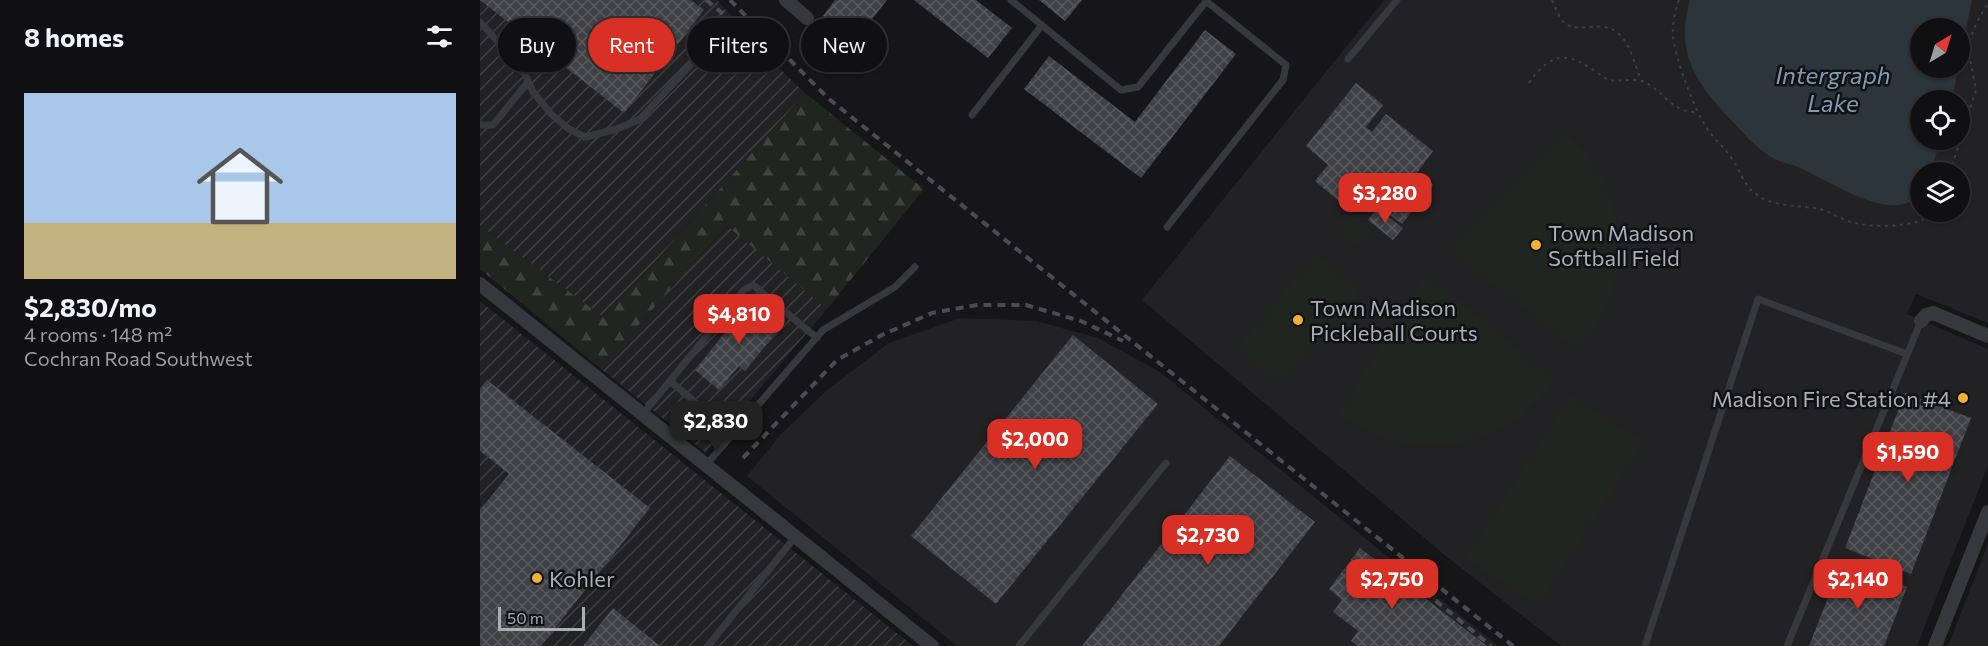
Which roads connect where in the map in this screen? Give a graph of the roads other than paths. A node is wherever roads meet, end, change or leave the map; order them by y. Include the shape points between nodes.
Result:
1 (786, 0) edge
2 (1011, 0) edge
3 (1397, 0) edge
4 (1206, 1) edge
5 (807, 18) dead end
6 (480, 22) edge
7 (1042, 25) junction
8 (1348, 59) dead end
9 (687, 68) edge
10 (528, 82) junction
11 (972, 115) dead end
12 (480, 125) edge
13 (1167, 227) dead end
14 (915, 267) dead end
15 (480, 284) edge
16 (1921, 321) joint
17 (1988, 336) edge
18 (817, 338) junction
19 (1907, 354) junction
20 (670, 381) junction
21 (643, 414) junction
22 (733, 434) junction
23 (1167, 463) dead end
24 (706, 465) junction
25 (1988, 512) edge
26 (795, 537) junction
27 (708, 646) edge
28 (932, 646) edge
29 (1019, 646) edge
30 (1645, 646) edge
31 (1787, 646) edge
32 (1935, 646) edge

1 - 5 street
2 - 7 lane
3 - 8 lane
4 - 7 lane via 1138,87 1121,90
4 - 13 lane via 1286,65 1283,80
6 - 10 lane via 522,68
7 - 11 lane
9 - 10 lane via 640,119 585,137 552,115
10 - 12 lane via 493,125
14 - 18 lane via 895,287
15 - 21 street
16 - 17 street via 1934,313
16 - 19 lane
18 - 20 lane via 753,285 744,290
18 - 22 lane
19 - 30 lane via 1758,299
19 - 31 lane
20 - 21 lane
20 - 22 lane
21 - 24 street
22 - 24 lane
23 - 29 lane
24 - 26 street
25 - 32 street
26 - 27 lane
26 - 28 street

